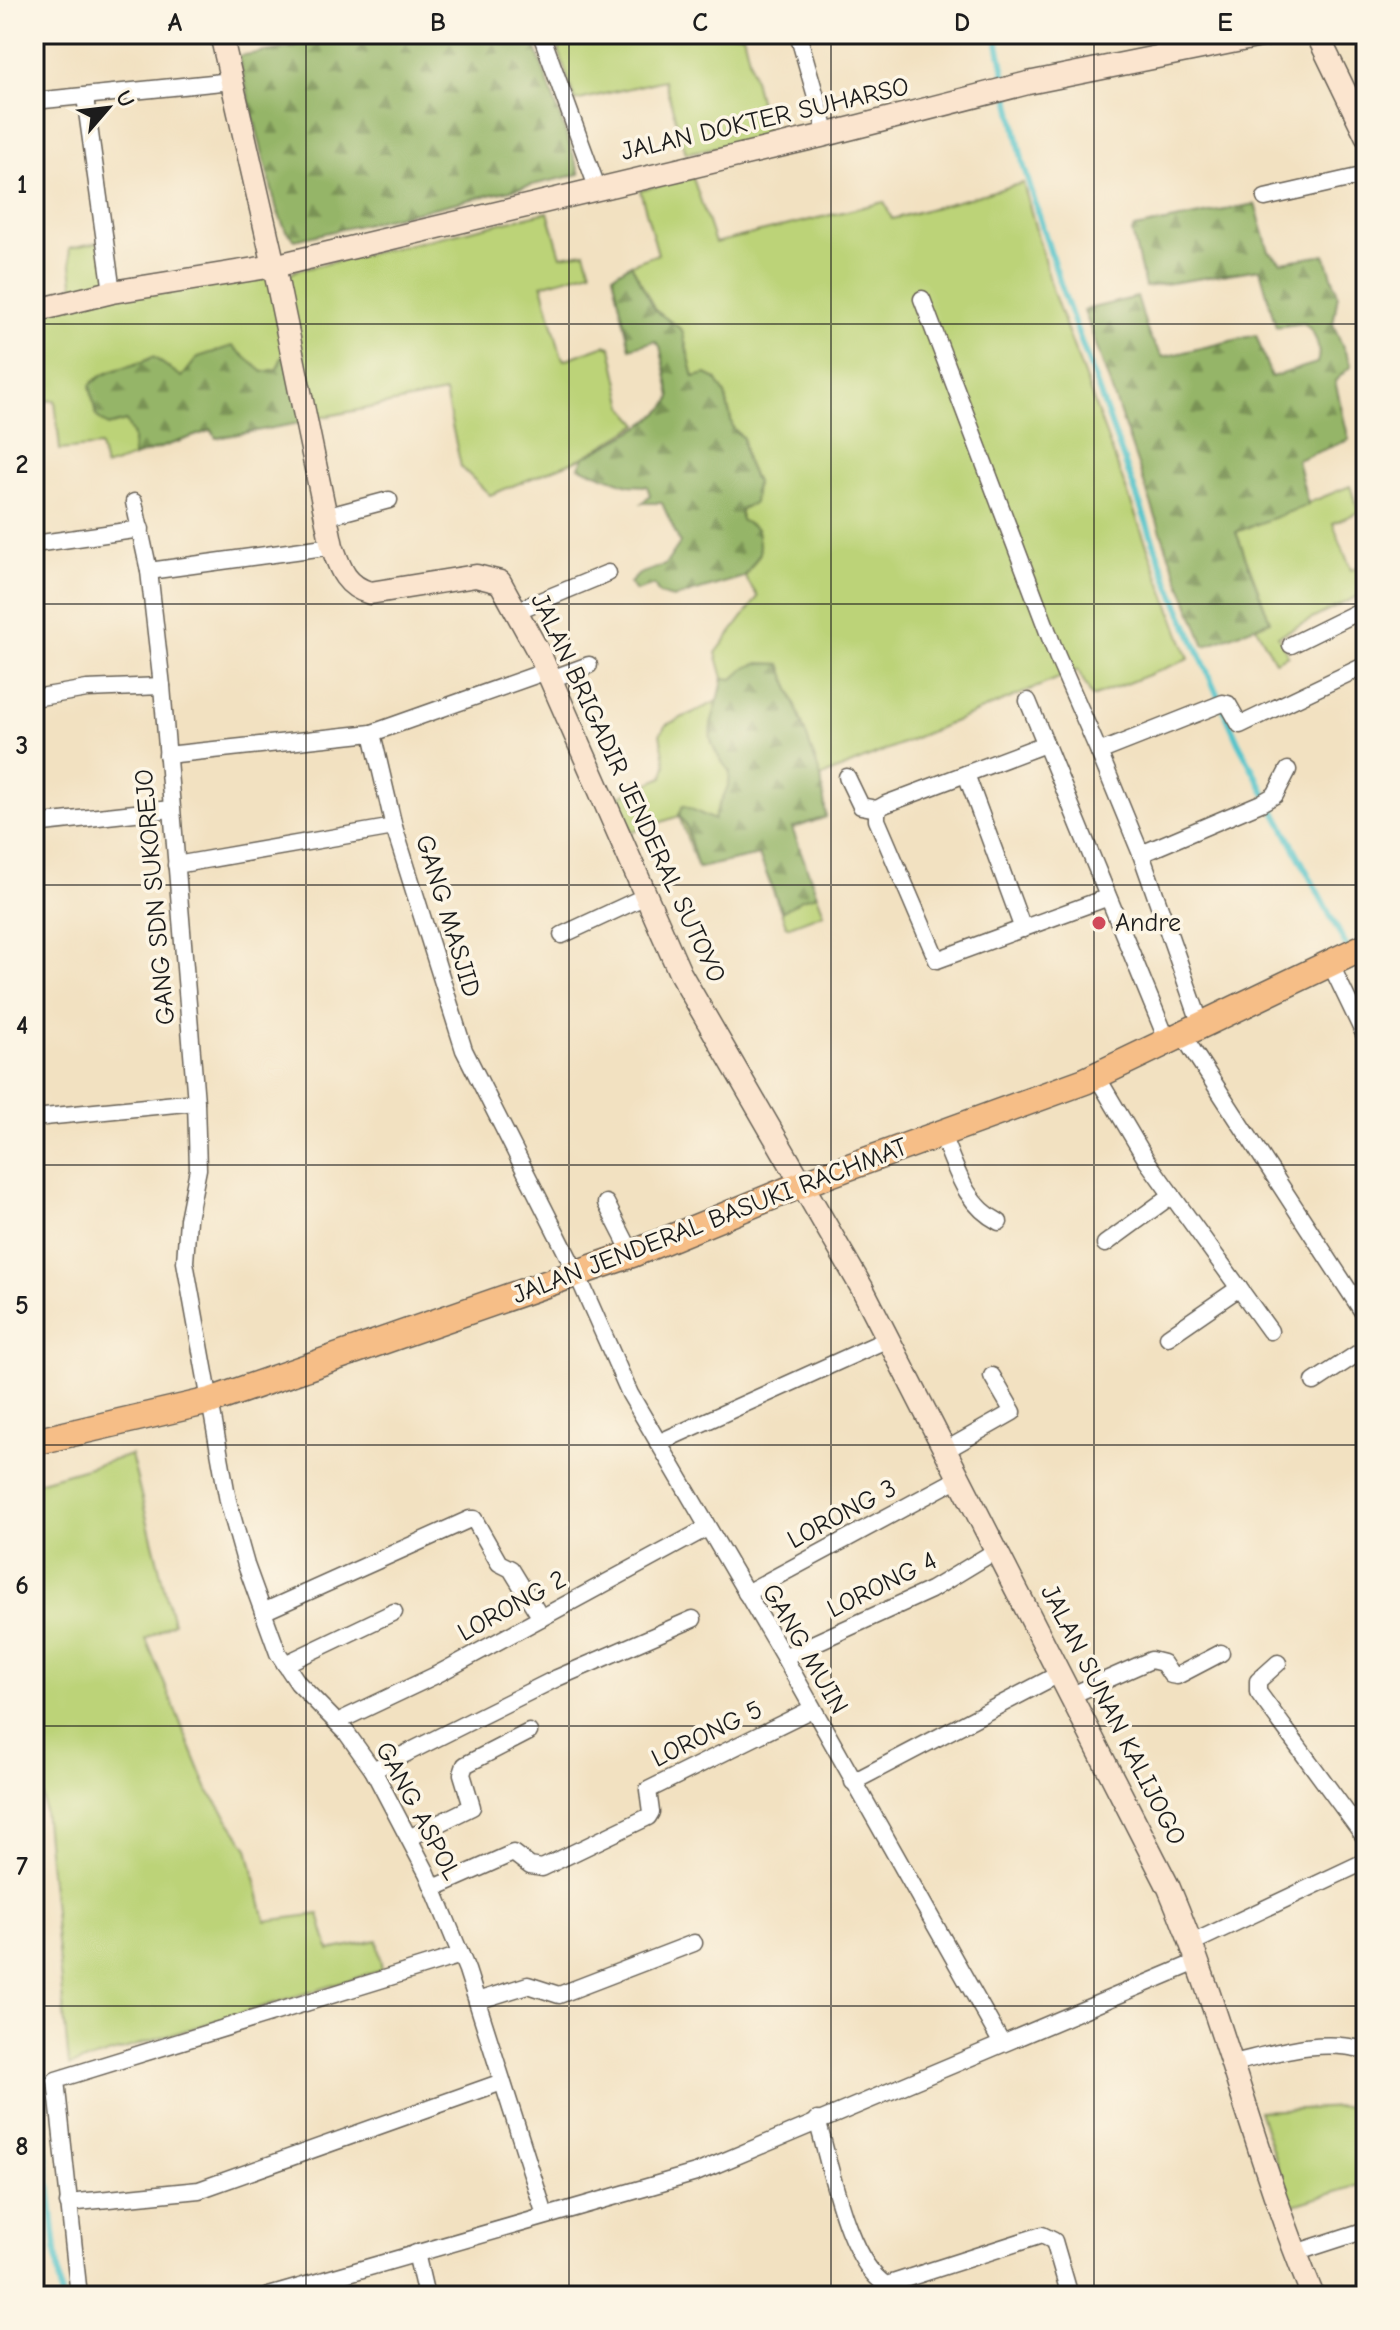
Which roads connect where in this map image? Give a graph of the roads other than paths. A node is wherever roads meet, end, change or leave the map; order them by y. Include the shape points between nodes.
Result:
1 (221, 34) edge
2 (541, 34) edge
3 (798, 34) edge
4 (1271, 34) edge
5 (1317, 34) edge
6 (232, 81) junction
7 (85, 97) junction
8 (34, 101) edge
9 (827, 135) junction
10 (1366, 135) edge
11 (1366, 175) edge
12 (597, 187) junction
13 (1265, 198) dead end
14 (274, 266) junction
15 (112, 292) junction
16 (922, 299) dead end
17 (34, 311) edge
18 (389, 500) dead end
19 (134, 502) dead end
20 (325, 517) junction
21 (141, 529) junction
22 (34, 544) edge
23 (332, 546) junction
24 (149, 571) junction
25 (608, 573) dead end
26 (1366, 608) edge
27 (516, 611) junction
28 (1291, 645) dead end
29 (589, 665) dead end
30 (1366, 665) edge
31 (549, 675) junction
32 (162, 686) junction
33 (34, 698) edge
34 (1028, 701) dead end
35 (372, 733) junction
36 (1045, 744) junction
37 (1099, 752) junction
38 (167, 755) junction
39 (1288, 770) dead end
40 (966, 774) junction
41 (847, 777) dead end
42 (171, 809) junction
43 (877, 809) junction
44 (34, 824) edge
45 (394, 827) junction
46 (1141, 854) junction
47 (176, 865) junction
48 (646, 896) junction
49 (1106, 898) junction
50 (1023, 929) junction
51 (562, 935) dead end
52 (1363, 947) edge
53 (1331, 962) junction
54 (1183, 1033) junction
55 (1366, 1038) edge
56 (1096, 1075) junction
57 (196, 1102) junction
58 (34, 1118) edge
59 (941, 1133) junction
60 (805, 1183) junction
61 (1172, 1195) junction
62 (606, 1203) dead end
63 (999, 1222) dead end
64 (1105, 1244) dead end
65 (632, 1254) junction
66 (577, 1274) junction
67 (1239, 1288) junction
68 (1366, 1317) edge
69 (1270, 1331) dead end
70 (1168, 1337) dead end
71 (888, 1339) junction
72 (1366, 1348) edge
73 (992, 1376) dead end
74 (1314, 1382) dead end
75 (210, 1401) junction
76 (34, 1442) edge
77 (658, 1443) junction
78 (946, 1450) junction
79 (961, 1477) junction
80 (707, 1528) junction
81 (997, 1550) junction
82 (746, 1593) junction
83 (263, 1612) junction
84 (394, 1612) dead end
85 (541, 1618) junction
86 (693, 1619) dead end
87 (1221, 1653) dead end
88 (784, 1657) junction
89 (1278, 1663) dead end
90 (285, 1664) junction
91 (1061, 1673) junction
92 (1072, 1695) junction
93 (812, 1709) junction
94 (337, 1722) junction
95 (529, 1732) dead end
96 (373, 1770) junction
97 (853, 1782) junction
98 (409, 1838) junction
99 (1366, 1839) edge
100 (1366, 1861) edge
101 (434, 1888) junction
102 (694, 1943) dead end
103 (1196, 1952) junction
104 (461, 1955) junction
105 (477, 2001) junction
106 (1001, 2042) junction
107 (1366, 2050) edge
108 (1233, 2063) junction
109 (502, 2082) junction
110 (817, 2120) junction
111 (68, 2203) junction
112 (545, 2215) junction
113 (1366, 2230) edge
114 (416, 2253) junction
115 (1295, 2253) junction
116 (888, 2290) edge
117 (79, 2296) edge
118 (269, 2296) edge
119 (426, 2296) edge
120 (1070, 2296) edge
121 (1313, 2296) edge

1 - 6 street, JALAN BRIGADIR JENDERAL SUTOYO
2 - 12 street
3 - 9 street
4 - 9 street, JALAN DOKTER SUHARSO via 1028,83
5 - 10 street
6 - 7 street
6 - 14 street, JALAN BRIGADIR JENDERAL SUTOYO
7 - 8 street
7 - 15 street
9 - 12 street, JALAN DOKTER SUHARSO
11 - 13 street
12 - 14 street, JALAN DOKTER SUHARSO
14 - 15 street, JALAN DOKTER SUHARSO
14 - 20 street, JALAN BRIGADIR JENDERAL SUTOYO
15 - 17 street, JALAN DOKTER SUHARSO
16 - 37 street via 1057,656
18 - 20 street
19 - 21 street, GANG SDN SUKOREJO
20 - 23 street, JALAN BRIGADIR JENDERAL SUTOYO
21 - 22 street
21 - 24 street, GANG SDN SUKOREJO
23 - 24 street
23 - 27 street, JALAN BRIGADIR JENDERAL SUTOYO via 354,589 387,592 490,577 500,582
24 - 32 street, GANG SDN SUKOREJO
25 - 27 street
26 - 28 street
27 - 31 street, JALAN BRIGADIR JENDERAL SUTOYO
29 - 31 street
30 - 37 street via 1240,725 1228,704 1216,705
31 - 35 street
31 - 48 street, JALAN BRIGADIR JENDERAL SUTOYO
32 - 33 street via 87,689
32 - 38 street, GANG SDN SUKOREJO
34 - 36 street
35 - 38 street
35 - 45 street, GANG MASJID
36 - 40 street
36 - 49 street
37 - 46 street
38 - 42 street, GANG SDN SUKOREJO
39 - 46 street via 1268,799
40 - 43 street
40 - 50 street
41 - 43 street via 861,806
42 - 44 street
42 - 47 street, GANG SDN SUKOREJO
43 - 50 street via 877,820 937,960
45 - 47 street
45 - 66 street, GANG MASJID via 464,1050
46 - 54 street
47 - 57 street, GANG SDN SUKOREJO
48 - 51 street
48 - 60 street, JALAN BRIGADIR JENDERAL SUTOYO via 680,973 733,1069
49 - 50 street
49 - 54 street
52 - 53 main road, JALAN JENDERAL BASUKI RACHMAT
53 - 54 main road, JALAN JENDERAL BASUKI RACHMAT
53 - 55 street
54 - 56 main road, JALAN JENDERAL BASUKI RACHMAT
54 - 68 street
56 - 59 main road, JALAN JENDERAL BASUKI RACHMAT
56 - 61 street
57 - 58 street
57 - 75 street, GANG SDN SUKOREJO via 198,1169 185,1262
59 - 60 main road, JALAN JENDERAL BASUKI RACHMAT
59 - 63 street via 970,1200
60 - 65 main road, JALAN JENDERAL BASUKI RACHMAT
60 - 71 street, JALAN SUNAN KALIJOGO
61 - 64 street
61 - 67 street
62 - 65 street
65 - 66 main road, JALAN JENDERAL BASUKI RACHMAT
66 - 75 main road, JALAN JENDERAL BASUKI RACHMAT
66 - 77 street, GANG MUIN via 630,1394
67 - 69 street
67 - 70 street
71 - 77 street
71 - 78 street, JALAN SUNAN KALIJOGO
72 - 74 street
73 - 78 street via 1013,1412
75 - 76 main road, JALAN JENDERAL BASUKI RACHMAT
75 - 83 street, GANG ASPOL via 228,1501
77 - 80 street, GANG MUIN
78 - 79 street, JALAN SUNAN KALIJOGO
79 - 81 street, JALAN SUNAN KALIJOGO
79 - 82 street, LORONG 3
80 - 82 street, GANG MUIN
80 - 85 street, LORONG 2
81 - 88 street, LORONG 4 via 931,1590
81 - 91 street, JALAN SUNAN KALIJOGO
82 - 88 street, GANG MUIN
83 - 85 street via 474,1519
83 - 90 street, GANG ASPOL
84 - 90 street
85 - 94 street, LORONG 2
86 - 96 street via 557,1678
87 - 92 street via 1177,1676 1151,1660
88 - 93 street, GANG MUIN
89 - 99 street via 1258,1681 1258,1692
90 - 94 street, GANG ASPOL
91 - 92 street, JALAN SUNAN KALIJOGO
91 - 97 street
92 - 103 street, JALAN SUNAN KALIJOGO
93 - 97 street, GANG MUIN
93 - 101 street, LORONG 5 via 648,1790 648,1817 536,1868 513,1853
94 - 96 street, GANG ASPOL
95 - 98 street via 467,1763 462,1774 472,1807
96 - 98 street, GANG ASPOL
97 - 106 street, GANG MUIN
98 - 101 street, GANG ASPOL
100 - 103 street
101 - 104 street, GANG ASPOL
102 - 105 street via 559,1995 528,1985
103 - 106 street
103 - 108 street, JALAN SUNAN KALIJOGO
104 - 105 street, GANG ASPOL
104 - 111 street via 56,2080
105 - 109 street, GANG ASPOL
106 - 110 street
107 - 108 street via 1312,2044
108 - 115 street, JALAN SUNAN KALIJOGO
109 - 111 street via 199,2190
109 - 112 street, GANG ASPOL
110 - 112 street via 696,2173
110 - 116 street via 858,2253
111 - 117 street
112 - 114 street
113 - 115 street
114 - 118 street
114 - 119 street
115 - 121 street, JALAN SUNAN KALIJOGO
116 - 120 street via 1042,2235 1054,2241

